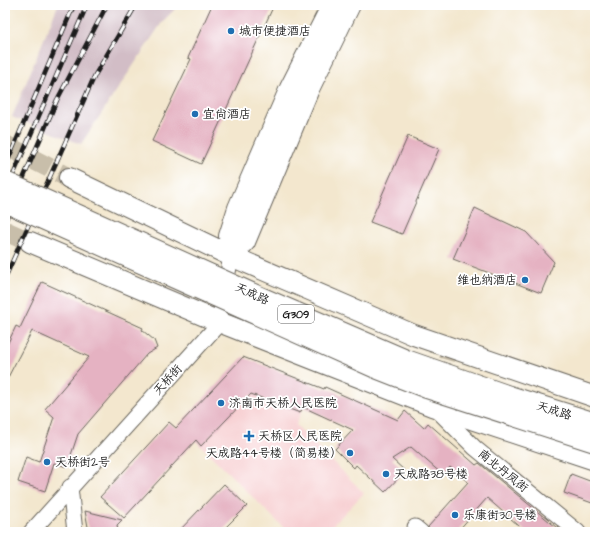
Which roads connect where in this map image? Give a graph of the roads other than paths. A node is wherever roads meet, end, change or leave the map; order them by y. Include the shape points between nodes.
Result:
1 (332, 5) edge
2 (350, 5) edge
3 (69, 178) tunnel mouth
4 (5, 183) edge
5 (5, 201) edge
6 (30, 242) tunnel mouth
7 (231, 256) junction
8 (219, 322) junction
9 (595, 397) edge
10 (432, 406) junction
11 (595, 424) edge
12 (595, 441) edge
13 (595, 460) edge
14 (70, 487) junction
15 (31, 532) edge
16 (75, 532) edge
17 (578, 532) edge

1 - 7 main road via 290,88 238,208 229,236
2 - 7 main road via 309,89 245,242
3 - 7 main road
4 - 11 highway, 天成路 / G309, bridge via 406,361
5 - 12 highway, 天成路 / G309, bridge via 376,367 427,387
6 - 8 main road
7 - 8 street
7 - 9 main road via 414,335
8 - 10 main road
8 - 14 street, 天桥街
10 - 13 main road
10 - 17 street, 南北丹凤街 via 475,448
14 - 15 street, 天桥街
14 - 16 street

